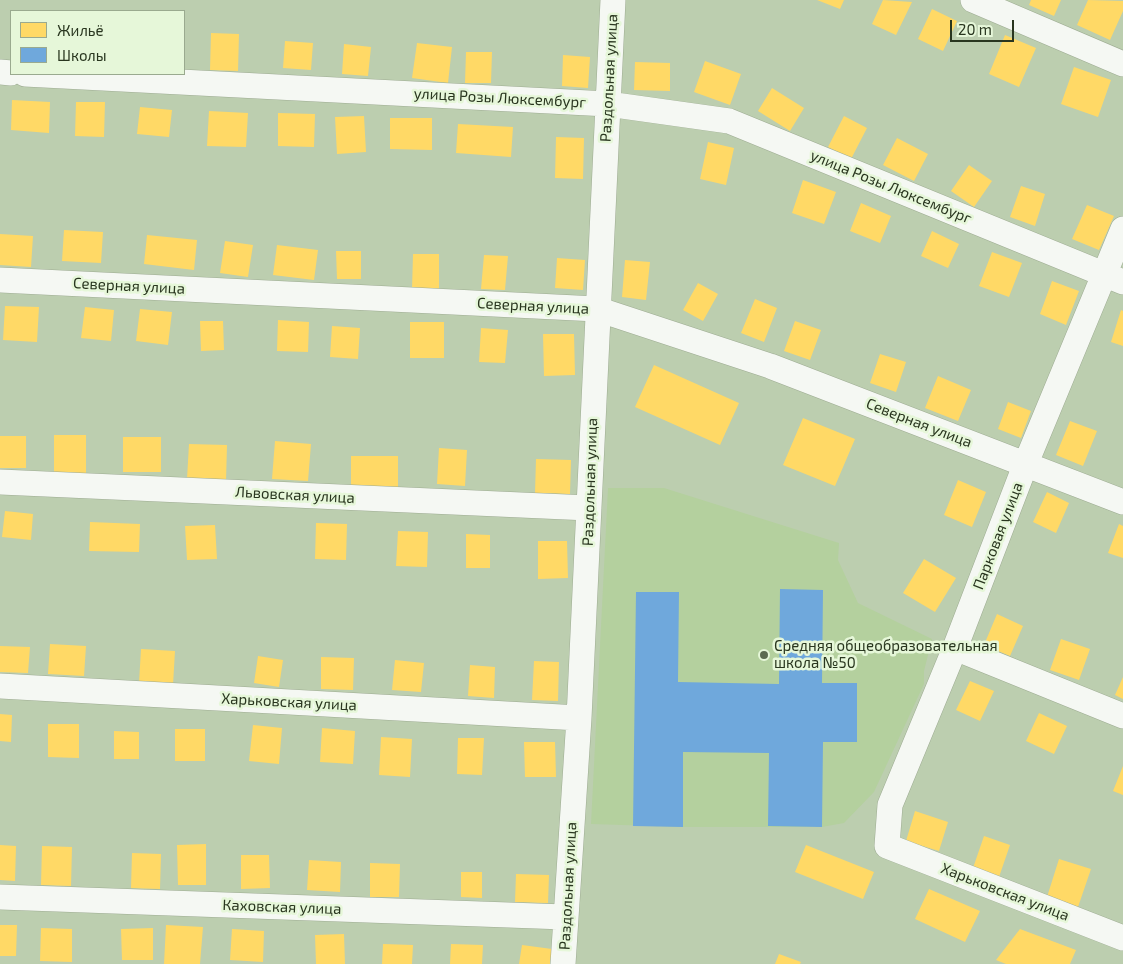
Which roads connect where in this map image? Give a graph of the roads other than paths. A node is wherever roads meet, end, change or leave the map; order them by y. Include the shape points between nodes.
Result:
1 (614, 0) edge
2 (973, 0) edge
3 (1123, 64) edge
4 (44, 75) edge
5 (608, 104) junction
6 (1123, 229) edge
7 (1114, 278) edge
8 (0, 280) edge
9 (597, 309) junction
10 (1026, 463) junction
11 (0, 482) edge
12 (1123, 502) edge
13 (589, 508) junction
14 (955, 648) junction
15 (0, 686) edge
16 (1123, 716) edge
17 (579, 718) junction
18 (887, 846) joint
19 (0, 897) edge
20 (565, 918) junction
21 (1123, 938) edge
22 (563, 964) edge

1 - 5 street, Раздольная улица
2 - 3 street
4 - 5 street, улица Розы Люксембург
5 - 7 street, улица Розы Люксембург via 729,121
5 - 9 street, Раздольная улица
6 - 7 street, Парковая улица
7 - 10 street, Парковая улица
8 - 9 street, Северная улица
9 - 10 street, Северная улица via 770,366
9 - 13 street, Раздольная улица
10 - 12 street, Северная улица
10 - 14 street, Парковая улица
11 - 13 street, Львовская улица
13 - 17 street, Раздольная улица
14 - 16 street
14 - 18 street, Парковая улица via 890,805
15 - 17 street, Харьковская улица
17 - 20 street, Раздольная улица
18 - 21 street, Харьковская улица
19 - 20 street, Каховская улица
20 - 22 street, Раздольная улица

